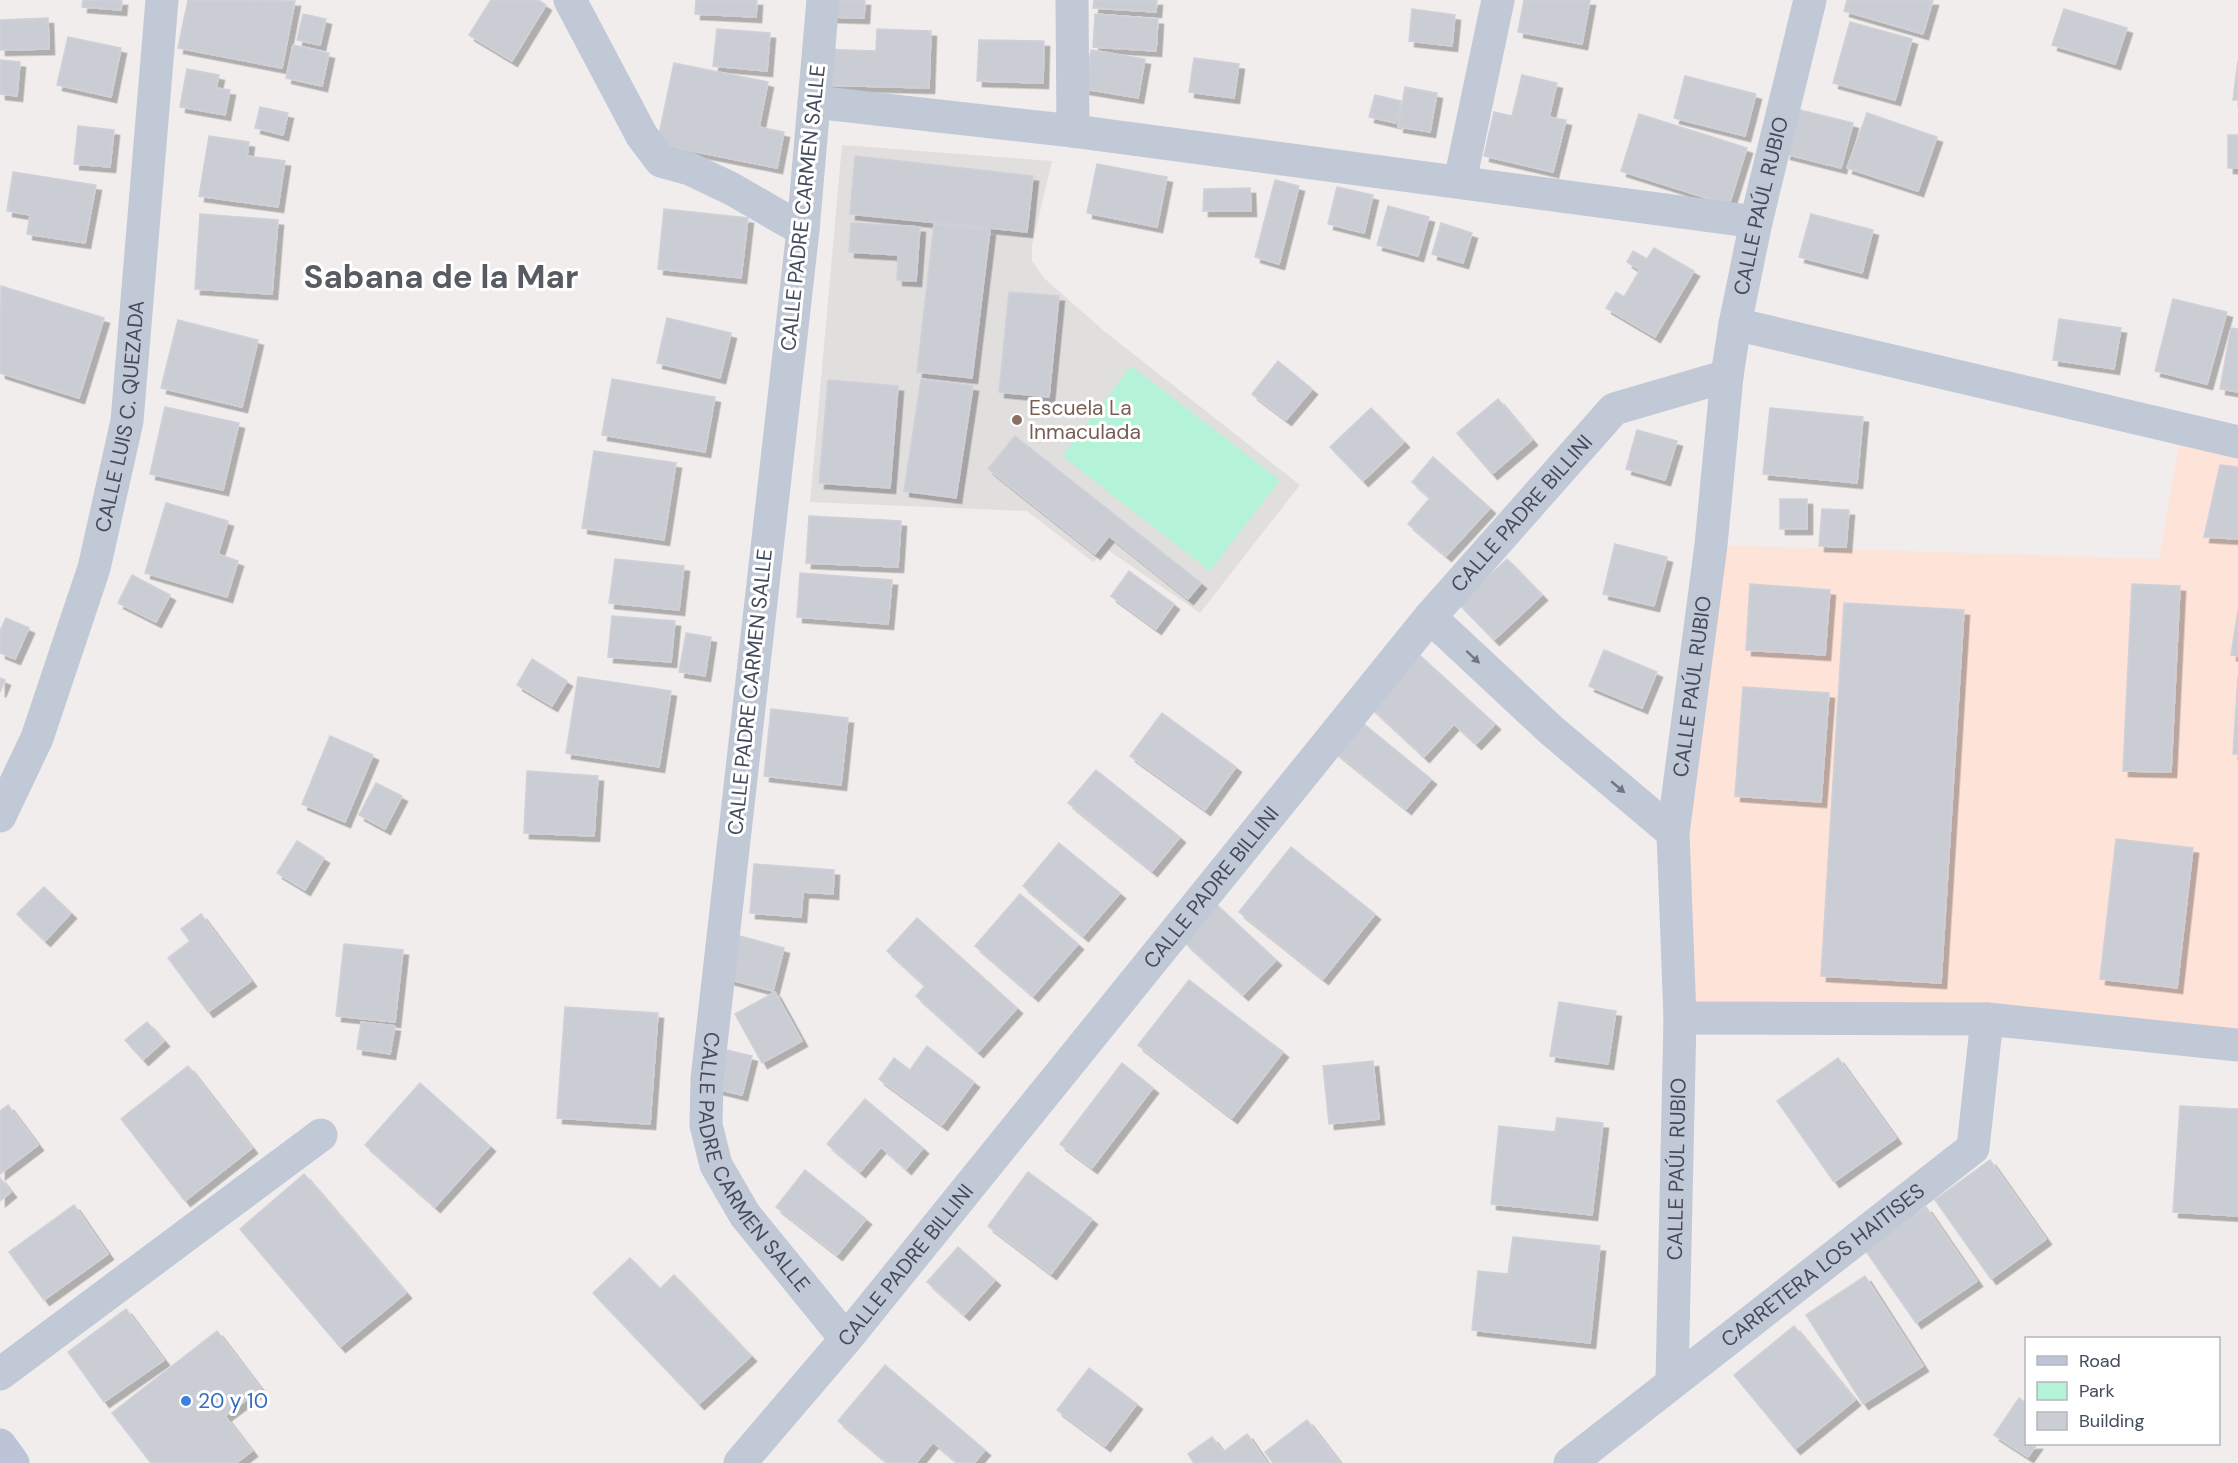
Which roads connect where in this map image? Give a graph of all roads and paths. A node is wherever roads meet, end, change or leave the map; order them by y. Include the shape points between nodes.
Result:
1 (162, 0) edge
2 (570, 0) edge
3 (823, 0) edge
4 (1072, 0) edge
5 (1498, 0) edge
6 (1810, 0) edge
7 (814, 102) junction
8 (1073, 131) junction
9 (1460, 181) junction
10 (1756, 222) junction
11 (802, 230) junction
12 (1735, 324) junction
13 (1727, 376) junction
14 (2238, 442) edge
15 (1430, 617) junction
16 (0, 816) edge
17 (1673, 833) junction
18 (1680, 1018) junction
19 (1987, 1019) junction
20 (2238, 1045) edge
21 (321, 1135) dead end
22 (846, 1339) junction
23 (0, 1374) edge
24 (1672, 1381) junction
25 (0, 1446) edge
26 (13, 1463) edge
27 (740, 1463) edge
28 (1570, 1463) edge

1 - 16 street, CALLE LUIS C. QUEZADA via 127,421 94,568 37,738
2 - 11 street via 642,136 661,161 690,169 732,189
3 - 7 street, CALLE PADRE CARMEN SALLE
4 - 8 street
5 - 9 street
6 - 10 street, CALLE PAÚL RUBIO
7 - 8 street
7 - 11 street, CALLE PADRE CARMEN SALLE
8 - 9 street
9 - 10 street
10 - 12 street, CALLE PAÚL RUBIO
11 - 22 street, CALLE PADRE CARMEN SALLE via 707,1079 706,1125 716,1165 745,1215
12 - 13 street, CALLE PAÚL RUBIO
12 - 14 street
13 - 15 street, CALLE PADRE BILLINI via 1614,409
13 - 17 street, CALLE PAÚL RUBIO via 1711,545
15 -> 17 street via 1551,730
15 - 22 street, CALLE PADRE BILLINI
17 - 18 street, CALLE PAÚL RUBIO
18 - 19 street
18 - 24 street, CALLE PAÚL RUBIO
19 - 20 street
19 - 24 street, CARRETERA LOS HAITISES via 1973,1148
21 - 23 street
22 - 27 street, CALLE PADRE BILLINI
24 - 28 street, CARRETERA LOS HAITISES
25 - 26 street

